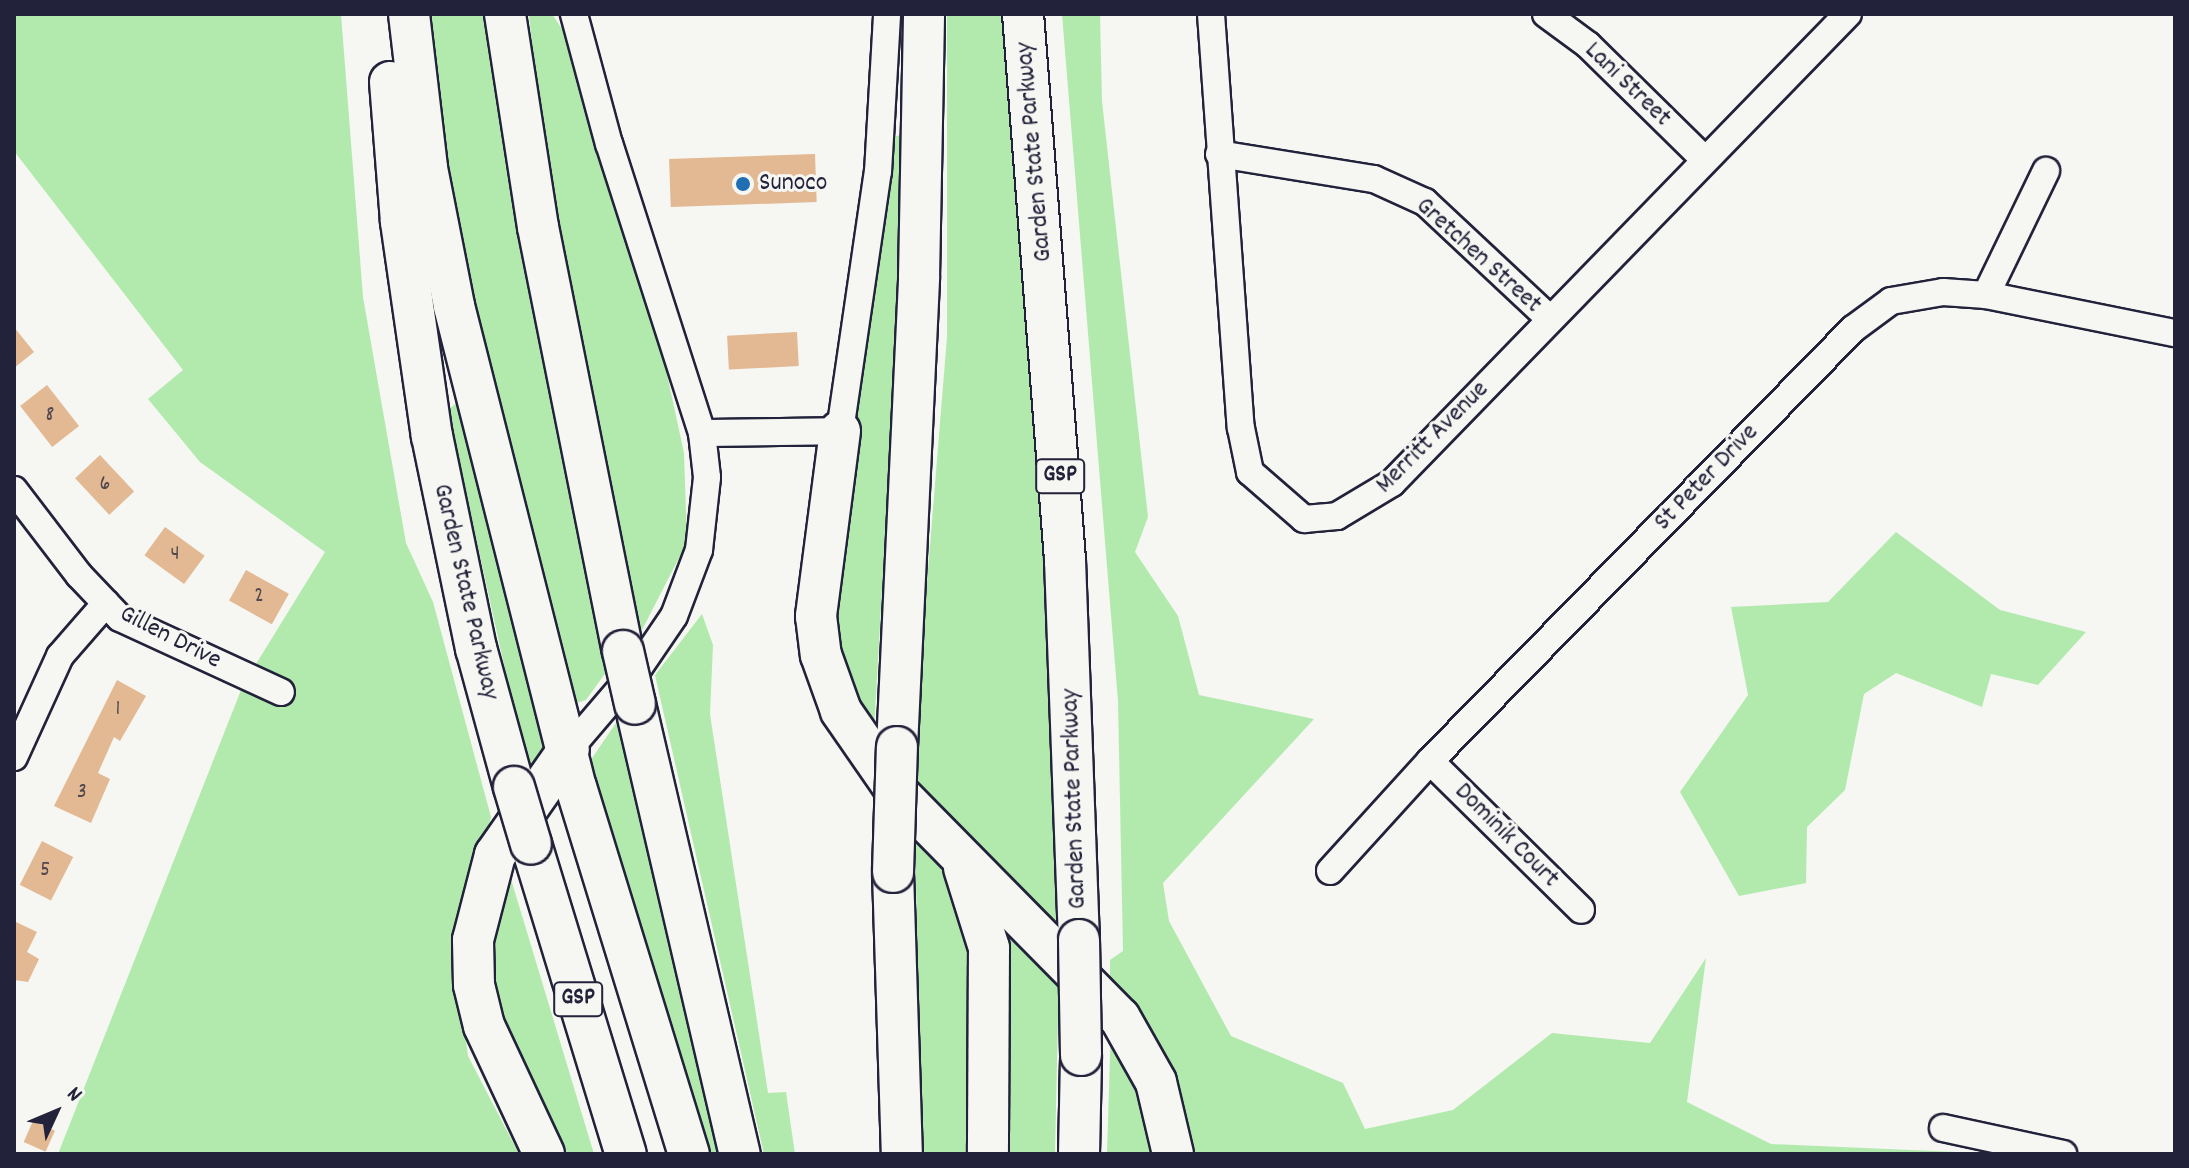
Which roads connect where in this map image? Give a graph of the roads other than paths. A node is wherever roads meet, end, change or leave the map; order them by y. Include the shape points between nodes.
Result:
1 (387, 14) edge
2 (409, 14) edge
3 (505, 14) edge
4 (574, 14) edge
5 (887, 14) edge
6 (924, 14) edge
7 (1023, 14) edge
8 (1211, 14) edge
9 (1546, 14) edge
10 (1848, 14) edge
11 (1219, 154) junction
12 (1705, 160) junction
13 (2046, 171) dead end
14 (1986, 295) junction
15 (1550, 319) junction
16 (2175, 333) edge
17 (840, 431) junction
18 (702, 433) junction
19 (14, 490) edge
20 (106, 603) junction
21 (281, 692) dead end
22 (569, 749) junction
23 (14, 757) edge
24 (1430, 761) junction
25 (952, 847) junction
26 (1330, 871) dead end
27 (1581, 910) dead end
28 (1943, 1128) dead end
29 (544, 1154) edge
30 (626, 1154) edge
31 (689, 1154) edge
32 (740, 1154) edge
33 (902, 1154) edge
34 (988, 1154) edge
35 (1079, 1154) edge
36 (1173, 1154) edge
37 (2063, 1154) edge

1 - 30 highway, Garden State Parkway / GSP, bridge via 401,222 432,436 476,648
2 - 22 highway via 443,259
3 - 32 highway, bridge via 538,227 623,651
4 - 18 street via 609,144
5 - 17 street via 878,172
6 - 33 highway, bridge via 919,277 893,872
7 - 35 highway, Garden State Parkway / GSP, bridge via 1058,444 1079,940
8 - 11 street, Merritt Avenue
9 - 12 street, Lani Street via 1588,45
10 - 12 street, Merritt Avenue
11 - 15 street, Gretchen Street via 1374,179 1425,202
11 - 15 street, Merritt Avenue via 1234,369 1250,472 1304,519 1337,516 1392,483
12 - 15 street, Merritt Avenue
13 - 14 street
14 - 16 street, St Peter Drive
14 - 24 street, St Peter Drive via 1943,292 1891,301 1853,329
17 - 18 street
17 - 25 highway via 819,573 816,616 821,655 858,743
18 - 22 street via 707,477 704,525 685,595 640,666
19 - 20 street, Gillen Drive
20 - 21 street, Gillen Drive via 120,618
20 - 23 street via 60,656
22 - 29 highway via 495,855 473,940 474,985 484,1026
22 - 31 highway
24 - 26 street, St Peter Drive
24 - 27 street, Dominik Court
25 - 34 highway via 974,889 989,948
25 - 36 highway via 1120,1018 1156,1082
28 - 37 street

